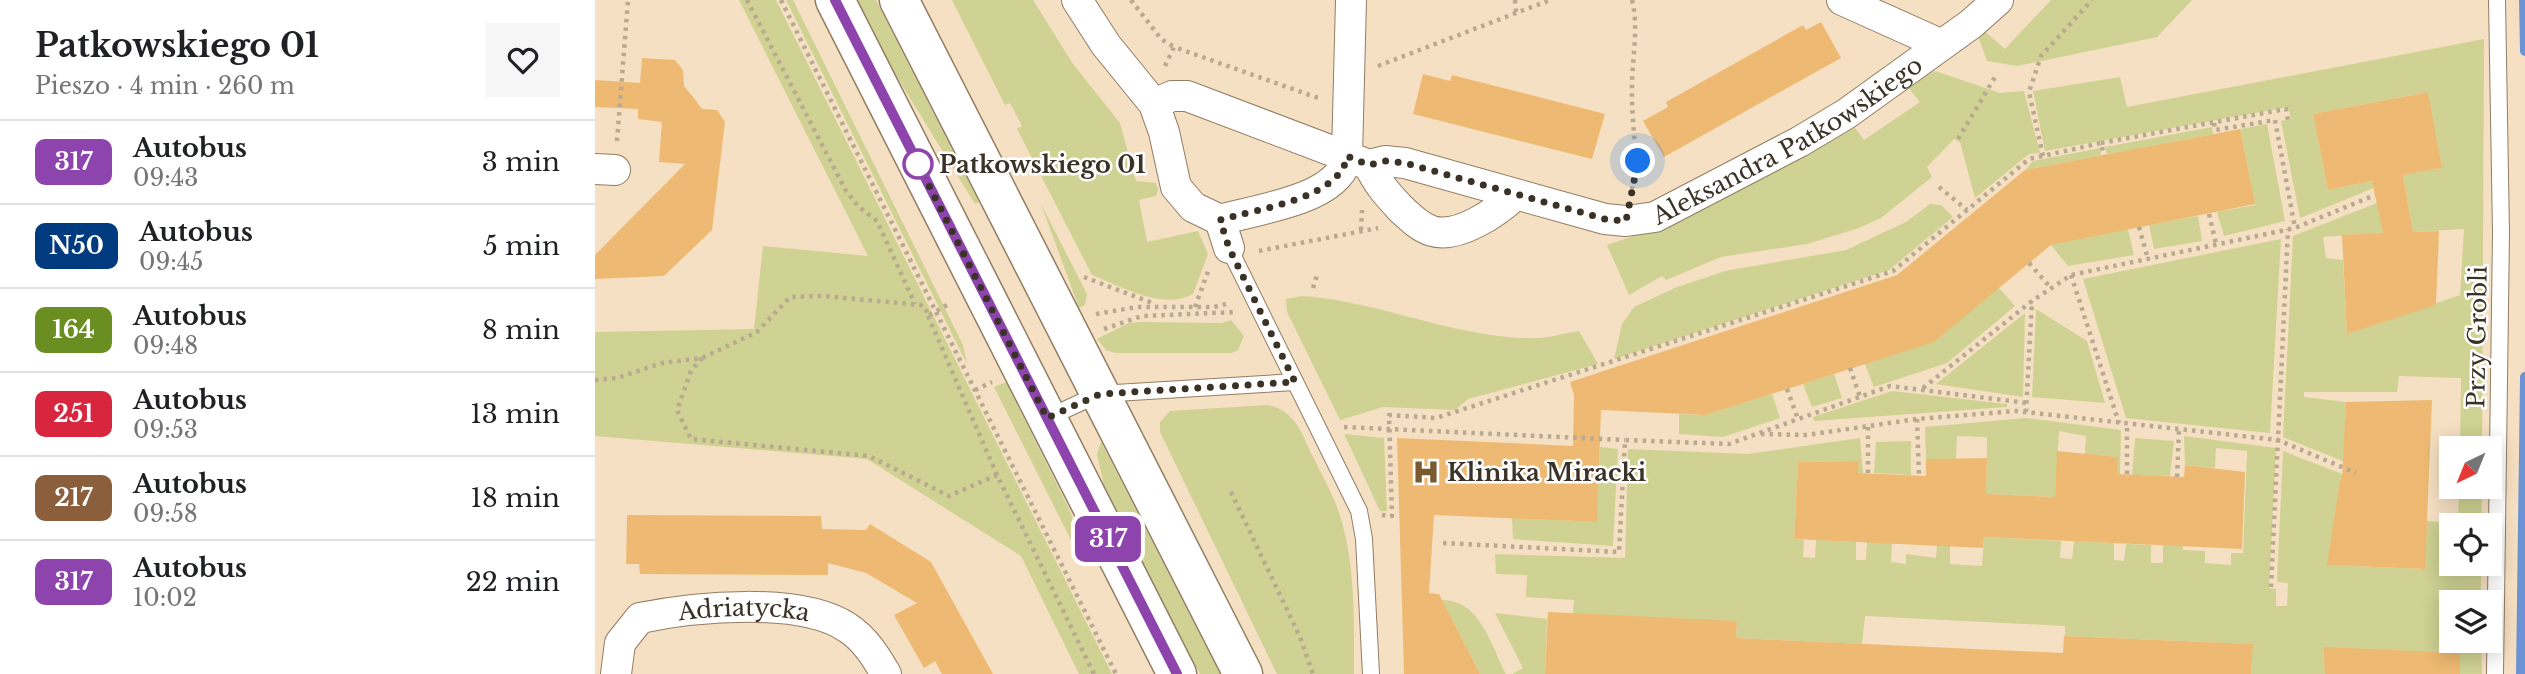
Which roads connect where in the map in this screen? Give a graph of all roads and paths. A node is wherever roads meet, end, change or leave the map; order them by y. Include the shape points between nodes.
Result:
1 (628, 0) edge
2 (747, 0) edge
3 (781, 0) edge
4 (835, 0) edge
5 (899, 0) edge
6 (1077, 0) edge
7 (1131, 0) edge
8 (1351, 0) edge
9 (1515, 0) edge
10 (1550, 0) edge
11 (1632, 0) edge
12 (1842, 0) edge
13 (1998, 0) edge
14 (2092, 0) edge
15 (2497, 0) edge
16 (1516, 13) junction
17 (1940, 44) junction
18 (1174, 47) junction
19 (1171, 53) dead end
20 (1350, 66) junction
21 (1995, 77) dead end
22 (1154, 104) junction
23 (1349, 106) junction
24 (2288, 120) dead end
25 (2214, 122) junction
26 (1958, 139) dead end
27 (2101, 143) junction
28 (2043, 156) junction
29 (2104, 156) dead end
30 (1358, 160) junction
31 (605, 169) edge
32 (1939, 187) dead end
33 (1515, 195) junction
34 (2375, 195) dead end
35 (1967, 210) junction
36 (2209, 214) dead end
37 (1412, 219) junction
38 (1220, 220) junction
39 (1626, 221) junction
40 (2139, 227) dead end
41 (2295, 228) junction
42 (2288, 229) junction
43 (2216, 244) junction
44 (1233, 255) junction
45 (2147, 259) junction
46 (2029, 263) dead end
47 (1318, 272) dead end
48 (2071, 275) junction
49 (1084, 277) dead end
50 (1313, 288) dead end
51 (2051, 288) junction
52 (2032, 300) junction
53 (1231, 303) dead end
54 (915, 304) junction
55 (947, 305) dead end
56 (1162, 307) junction
57 (1195, 307) junction
58 (1258, 308) junction
59 (936, 312) junction
60 (1093, 315) dead end
61 (928, 316) junction
62 (1099, 331) dead end
63 (702, 358) junction
64 (1850, 368) dead end
65 (595, 380) edge
66 (1295, 382) junction
67 (1922, 388) junction
68 (1787, 389) dead end
69 (1100, 394) junction
70 (1860, 397) junction
71 (2027, 403) junction
72 (2026, 412) junction
73 (1047, 418) junction
74 (1798, 419) junction
75 (1917, 419) junction
76 (2119, 422) junction
77 (2127, 424) junction
78 (1336, 426) dead end
79 (1868, 426) junction
80 (1388, 429) junction
81 (2179, 429) junction
82 (1757, 434) junction
83 (1625, 440) junction
84 (2279, 440) junction
85 (1868, 473) dead end
86 (2355, 473) dead end
87 (2127, 474) dead end
88 (997, 475) junction
89 (1919, 475) dead end
90 (2177, 477) dead end
91 (1231, 492) dead end
92 (1378, 515) dead end
93 (1443, 543) dead end
94 (2271, 586) dead end
95 (616, 674) edge
96 (886, 674) edge
97 (1094, 674) edge
98 (1116, 674) edge
99 (1177, 674) edge
100 (1243, 674) edge
101 (1313, 674) edge
102 (1371, 674) edge
103 (2495, 674) edge

1 - 31 path
2 - 54 path via 846,191 877,221
3 - 59 path
4 - 73 main road
5 - 69 main road
6 - 22 street
7 - 18 path via 1161,39
8 - 20 street
9 - 16 path
10 - 16 path
11 - 39 path via 1638,161
12 - 17 street
13 - 17 street, Aleksandra Patkowskiego
14 - 28 path via 2041,56 2029,93
15 - 103 lane, Przy Grobli via 2501,233
16 - 20 path via 1376,67
17 - 39 street, Aleksandra Patkowskiego via 1846,114 1799,142 1672,210
18 - 19 path
18 - 23 path
20 - 23 street
21 - 26 path
22 - 30 street via 1172,96 1198,99
22 - 38 street via 1176,187 1193,207
23 - 30 street
24 - 25 path via 2286,109
25 - 27 path
25 - 41 path via 2215,130 2275,120
27 - 28 path
27 - 29 path
28 - 35 path via 2029,159
30 - 33 street, Aleksandra Patkowskiego via 1405,163
30 - 37 street
30 - 38 street via 1326,188
32 - 35 path
33 - 37 street via 1493,212 1446,233 1429,231
33 - 39 street, Aleksandra Patkowskiego
34 - 41 path
35 - 80 path via 1893,271 1436,418 1389,415
36 - 43 path
37 - 44 path
38 - 44 street
40 - 45 path
41 - 42 path
42 - 43 path
42 - 84 path
43 - 45 path
44 - 57 path via 1211,265
44 - 58 lane
45 - 48 path
46 - 51 path
47 - 50 path
48 - 51 path
48 - 76 path
49 - 56 path
51 - 52 path
52 - 67 path
52 - 71 path
53 - 57 path
54 - 61 path via 925,307
54 - 63 path via 790,297 757,332
55 - 59 path
56 - 57 path
56 - 60 path
58 - 62 path via 1224,315 1134,317
58 - 66 lane
59 - 61 path
59 - 98 path
61 - 88 path
63 - 65 path
63 - 88 path via 691,371 677,410 691,439 869,456 949,496
64 - 70 path
66 - 69 lane
66 - 102 lane via 1359,511
67 - 70 path via 1889,386
67 - 71 path
68 - 74 path
69 - 73 lane
69 - 100 main road
70 - 74 path
71 - 72 path
72 - 75 path
72 - 76 path
73 - 99 main road
74 - 82 path
75 - 79 path
75 - 89 path
76 - 77 path
77 - 81 path
77 - 87 path
78 - 80 path
79 - 82 path via 1807,435
79 - 85 path
80 - 83 path
80 - 92 path via 1392,516
81 - 84 path
81 - 90 path
82 - 83 path via 1729,444
83 - 93 path via 1619,552
84 - 86 path
84 - 94 path
88 - 97 path
91 - 101 path
95 - 96 street, Adriatycka via 620,643 640,618 743,606 825,615 872,651

